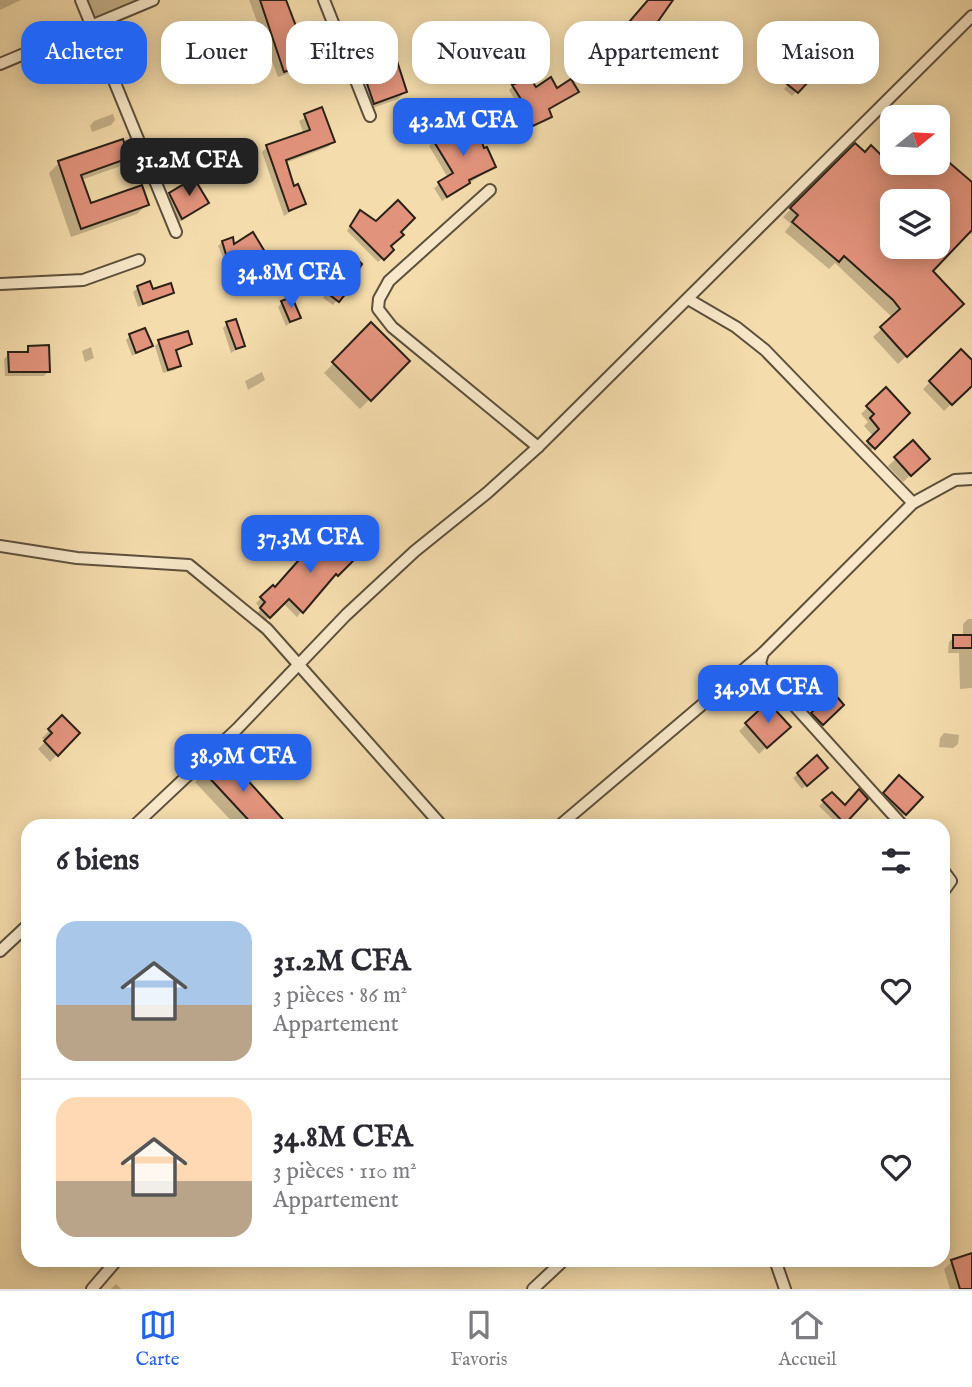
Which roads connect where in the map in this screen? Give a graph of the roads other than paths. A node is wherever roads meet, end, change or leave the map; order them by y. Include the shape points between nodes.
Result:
1 (81, 0) edge
2 (153, 0) edge
3 (324, 0) edge
4 (972, 16) edge
5 (89, 21) edge
6 (103, 21) edge
7 (21, 55) edge
8 (0, 64) edge
9 (115, 84) edge
10 (370, 116) dead end
11 (490, 190) dead end
12 (176, 232) dead end
13 (139, 260) dead end
14 (0, 284) edge
15 (688, 299) junction
16 (538, 447) junction
17 (972, 479) edge
18 (913, 503) junction
19 (0, 546) edge
20 (763, 653) junction
21 (298, 663) junction
22 (141, 819) edge
23 (436, 819) edge
24 (567, 819) edge
25 (898, 819) edge
26 (21, 932) edge
27 (0, 951) edge
28 (111, 1267) edge
29 (557, 1267) edge
30 (777, 1267) edge
31 (92, 1289) edge
32 (533, 1289) edge
33 (785, 1289) edge

1 - 5 street
2 - 6 street
3 - 10 street
4 - 15 street
7 - 8 street
9 - 12 street
11 - 16 street via 388,281 379,309 392,327
13 - 14 street via 83,280
15 - 16 street
15 - 18 street via 765,350
16 - 21 street via 415,551
17 - 18 street via 955,480
18 - 20 street
19 - 21 street via 77,558 189,565 267,629
20 - 24 street
20 - 25 street via 760,663 764,672
21 - 22 street via 237,729
21 - 23 street
26 - 27 street
28 - 31 street
29 - 32 street
30 - 33 street

